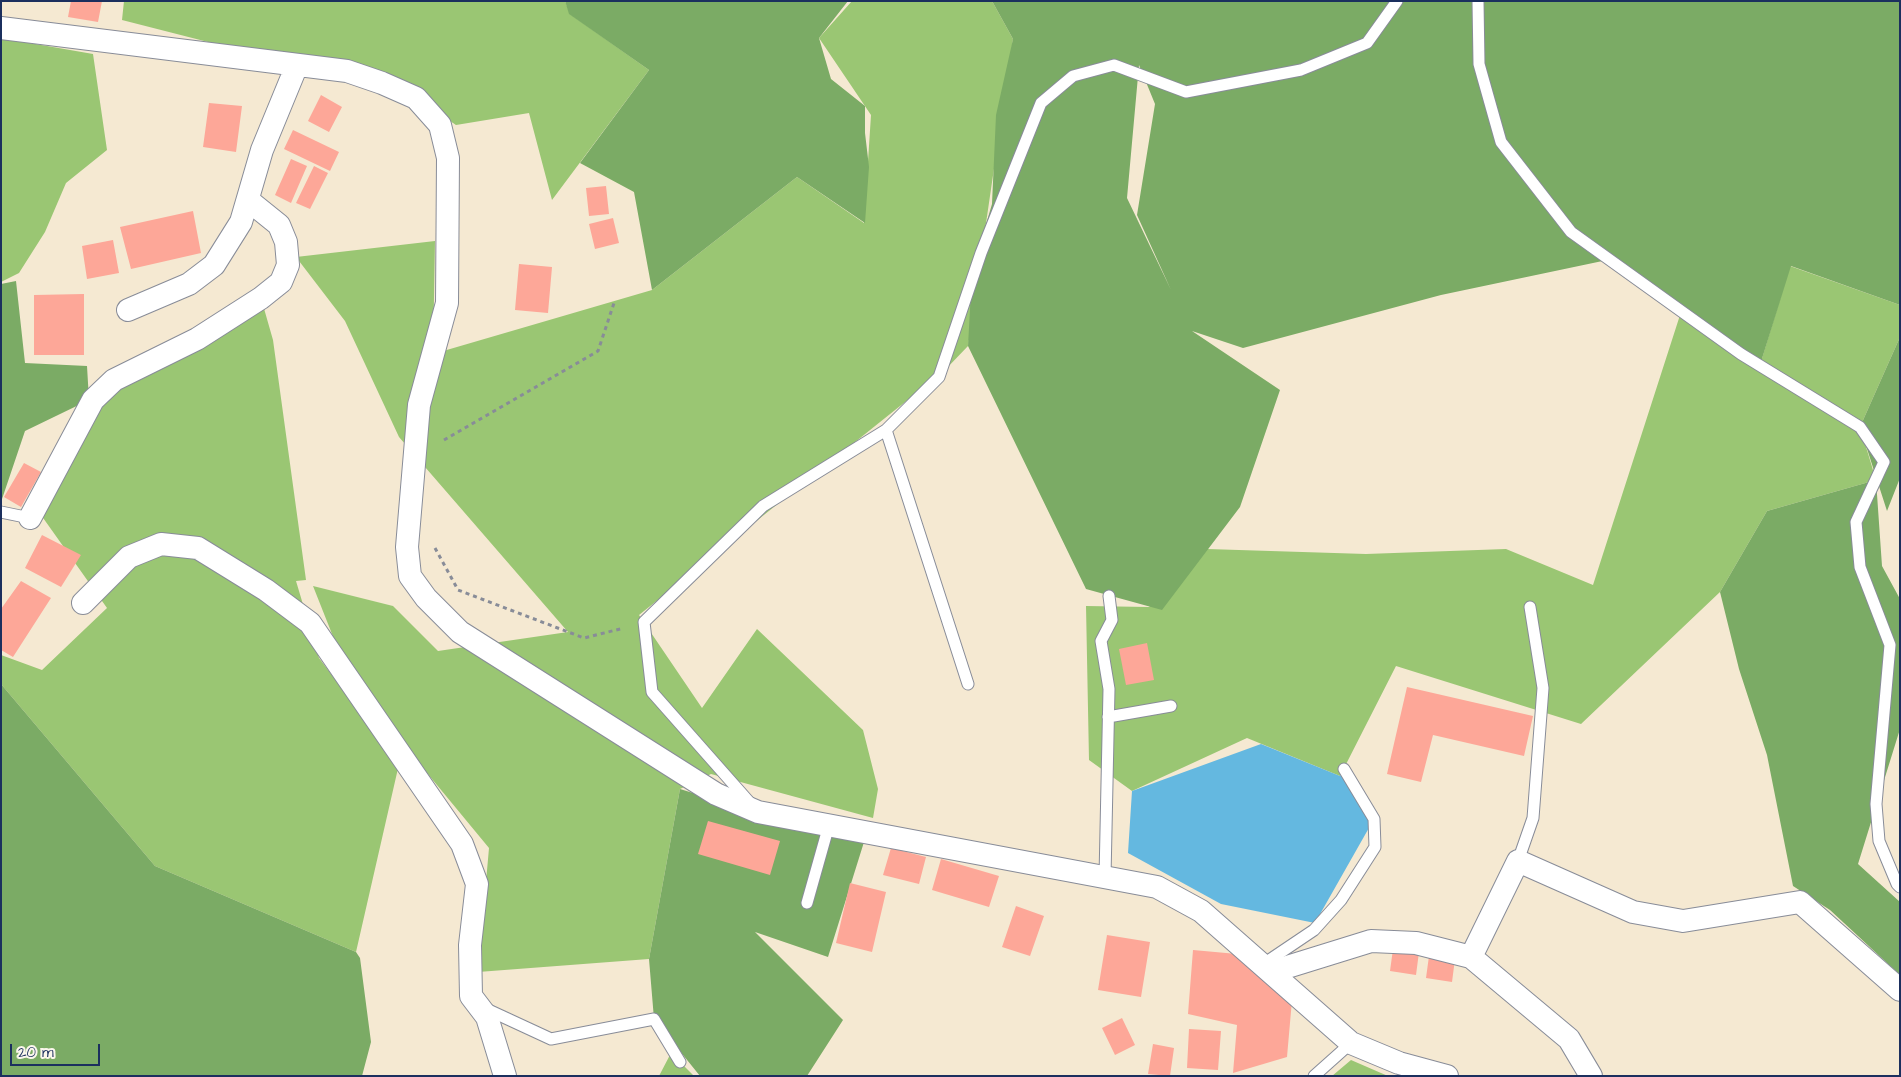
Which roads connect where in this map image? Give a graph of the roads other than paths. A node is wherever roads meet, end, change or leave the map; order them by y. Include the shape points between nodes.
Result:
1 (1397, 1) edge
2 (1478, 1) edge
3 (1, 28) edge
4 (297, 65) junction
5 (248, 200) junction
6 (128, 310) dead end
7 (886, 430) junction
8 (1, 512) edge
9 (30, 518) joint
10 (1109, 596) dead end
11 (83, 603) dead end
12 (1530, 607) dead end
13 (968, 684) dead end
14 (1170, 706) dead end
15 (1108, 717) junction
16 (1344, 769) dead end
17 (758, 812) junction
18 (829, 825) junction
19 (1518, 861) junction
20 (1105, 877) junction
21 (1900, 887) edge
22 (807, 903) dead end
23 (1471, 957) junction
24 (1266, 968) junction
25 (1900, 990) edge
26 (478, 1005) junction
27 (1351, 1043) junction
28 (680, 1062) dead end
29 (505, 1076) edge
30 (1314, 1076) edge
31 (1447, 1076) edge
32 (1591, 1076) edge

1 - 7 lane via 1367,42 1301,70 1186,92 1114,65 1073,76 1041,103 981,253 939,377
2 - 21 lane via 1479,64 1501,142 1571,232 1741,354 1860,427 1884,462 1856,522 1860,567 1890,645 1876,804 1879,840
3 - 4 street
4 - 5 street via 262,150
4 - 17 street via 347,71 416,98 440,125 448,158 447,303 419,405 407,547 410,576 426,598 460,632 716,794
5 - 6 street via 241,222 214,265 189,284
5 - 9 street via 279,225 286,242 288,265 281,282 198,339 114,380 92,400
7 - 13 lane
7 - 17 lane via 762,506 644,622 652,692
8 - 9 lane
10 - 15 lane via 1112,620 1101,641 1109,689
11 - 26 street via 129,556 161,544 198,548 266,590 310,623 462,844 477,884 470,945 470,996
12 - 19 lane via 1543,688 1533,818
14 - 15 lane
15 - 20 lane
16 - 24 lane via 1374,819 1375,848 1341,900 1314,930
17 - 18 street
18 - 20 street
18 - 22 lane
19 - 23 street
19 - 25 street via 1633,912 1684,921 1800,902
20 - 24 street via 1157,887 1202,912
23 - 24 street via 1416,943 1370,941
23 - 32 street via 1569,1039
24 - 27 street
26 - 28 lane via 551,1039 654,1019
26 - 29 street via 488,1017
27 - 30 lane
27 - 31 street via 1399,1063

